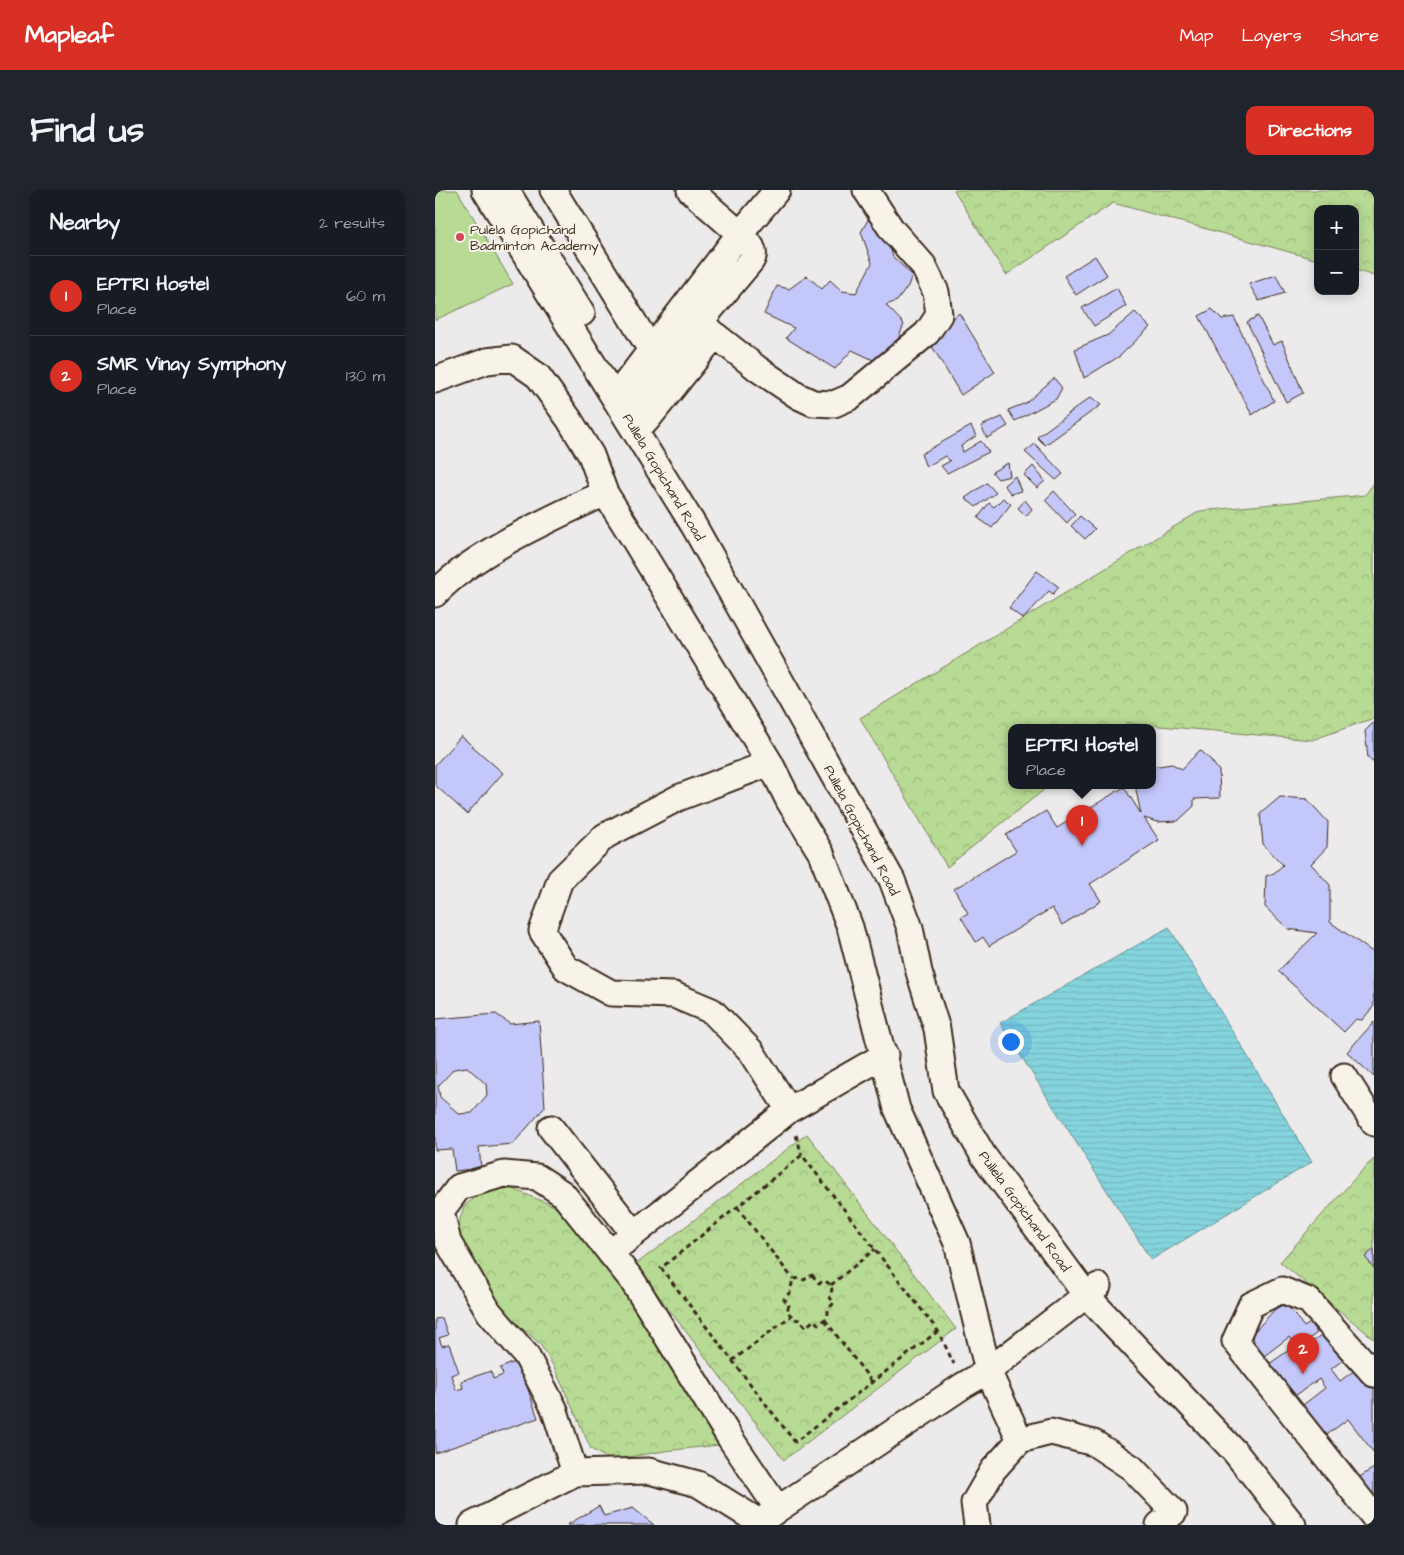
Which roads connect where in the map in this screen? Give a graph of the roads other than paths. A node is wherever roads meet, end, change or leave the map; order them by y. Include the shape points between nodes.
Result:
1 (485, 190) edge
2 (506, 190) edge
3 (553, 190) edge
4 (689, 190) edge
5 (777, 190) edge
6 (866, 190) edge
7 (521, 231) junction
8 (736, 240) junction
9 (699, 322) junction
10 (651, 350) junction
11 (435, 380) edge
12 (642, 416) junction
13 (605, 493) junction
14 (435, 594) edge
15 (770, 763) junction
16 (885, 1054) junction
17 (1344, 1076) dead end
18 (789, 1110) junction
19 (1374, 1123) edge
20 (551, 1128) dead end
21 (634, 1234) junction
22 (611, 1253) junction
23 (1092, 1291) junction
24 (989, 1371) junction
25 (1374, 1374) edge
26 (1021, 1440) junction
27 (575, 1474) junction
28 (1374, 1517) edge
29 (766, 1520) edge
30 (1173, 1520) edge
31 (472, 1525) edge
32 (977, 1525) edge
33 (1293, 1525) edge
34 (1311, 1525) edge

1 - 7 street, Pullela Gopichand Road
2 - 7 street, Pullela Gopichand Road
3 - 10 street
4 - 8 street
5 - 8 street
6 - 9 street via 923,266 936,292 939,315 927,333 851,397 835,404 813,403 798,396
7 - 12 street, Pullela Gopichand Road
7 - 12 street, Pullela Gopichand Road
8 - 9 street via 753,247 754,257
9 - 10 street
9 - 12 street
10 - 12 street
11 - 13 street via 487,361 512,358 538,376 569,419 591,455
12 - 23 street, Pullela Gopichand Road via 694,526 892,880 937,1029 946,1090 983,1154
13 - 14 street via 493,550 448,580
13 - 15 street
15 - 16 street via 821,853 850,927
15 - 18 street via 678,798 605,836 560,880 542,931 566,968 611,993 674,995 712,1011 751,1050
16 - 18 street
16 - 24 street via 897,1109 957,1243
17 - 19 street
18 - 21 street
20 - 21 street
21 - 22 street
22 - 27 street via 563,1194 537,1177 504,1174 459,1187 441,1211 448,1242 489,1312 526,1355 554,1408
22 - 29 street via 632,1280 730,1438
23 - 24 street
23 - 33 street, Pullela Gopichand Road via 1235,1452
23 - 34 street, Pullela Gopichand Road via 1248,1441
24 - 26 street
24 - 29 street
25 - 28 street via 1309,1301 1282,1290 1251,1305 1235,1341
26 - 30 street via 1051,1432 1095,1442 1131,1468
26 - 32 street via 993,1470 974,1503
27 - 29 street via 649,1471 698,1484
27 - 31 street

